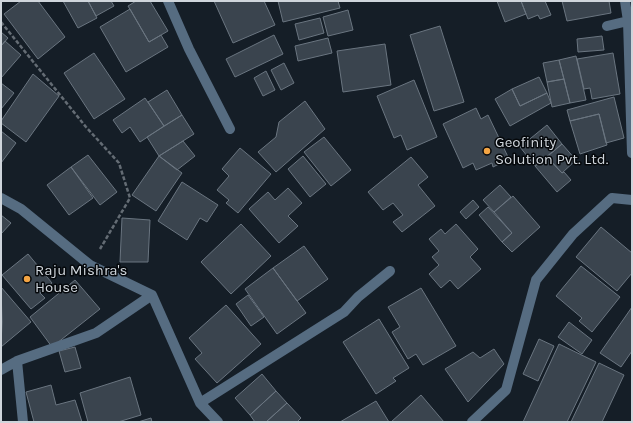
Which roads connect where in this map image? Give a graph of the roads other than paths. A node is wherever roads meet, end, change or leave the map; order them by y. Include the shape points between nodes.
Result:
1 (168, 1) edge
2 (625, 1) edge
3 (628, 21) junction
4 (607, 26) dead end
5 (230, 129) dead end
6 (632, 153) edge
7 (1, 198) edge
8 (632, 200) edge
9 (390, 271) dead end
10 (152, 295) junction
11 (17, 361) junction
12 (1, 370) edge
13 (200, 403) junction
14 (22, 422) edge
15 (218, 422) edge
16 (472, 422) edge

1 - 5 street
2 - 3 street
3 - 4 street
3 - 6 street
7 - 10 street via 21,209 90,265
8 - 16 street via 612,198 572,234 536,280 506,390
9 - 13 street via 344,312
10 - 11 street via 96,333
10 - 13 street
11 - 12 street
11 - 14 street
13 - 15 street

